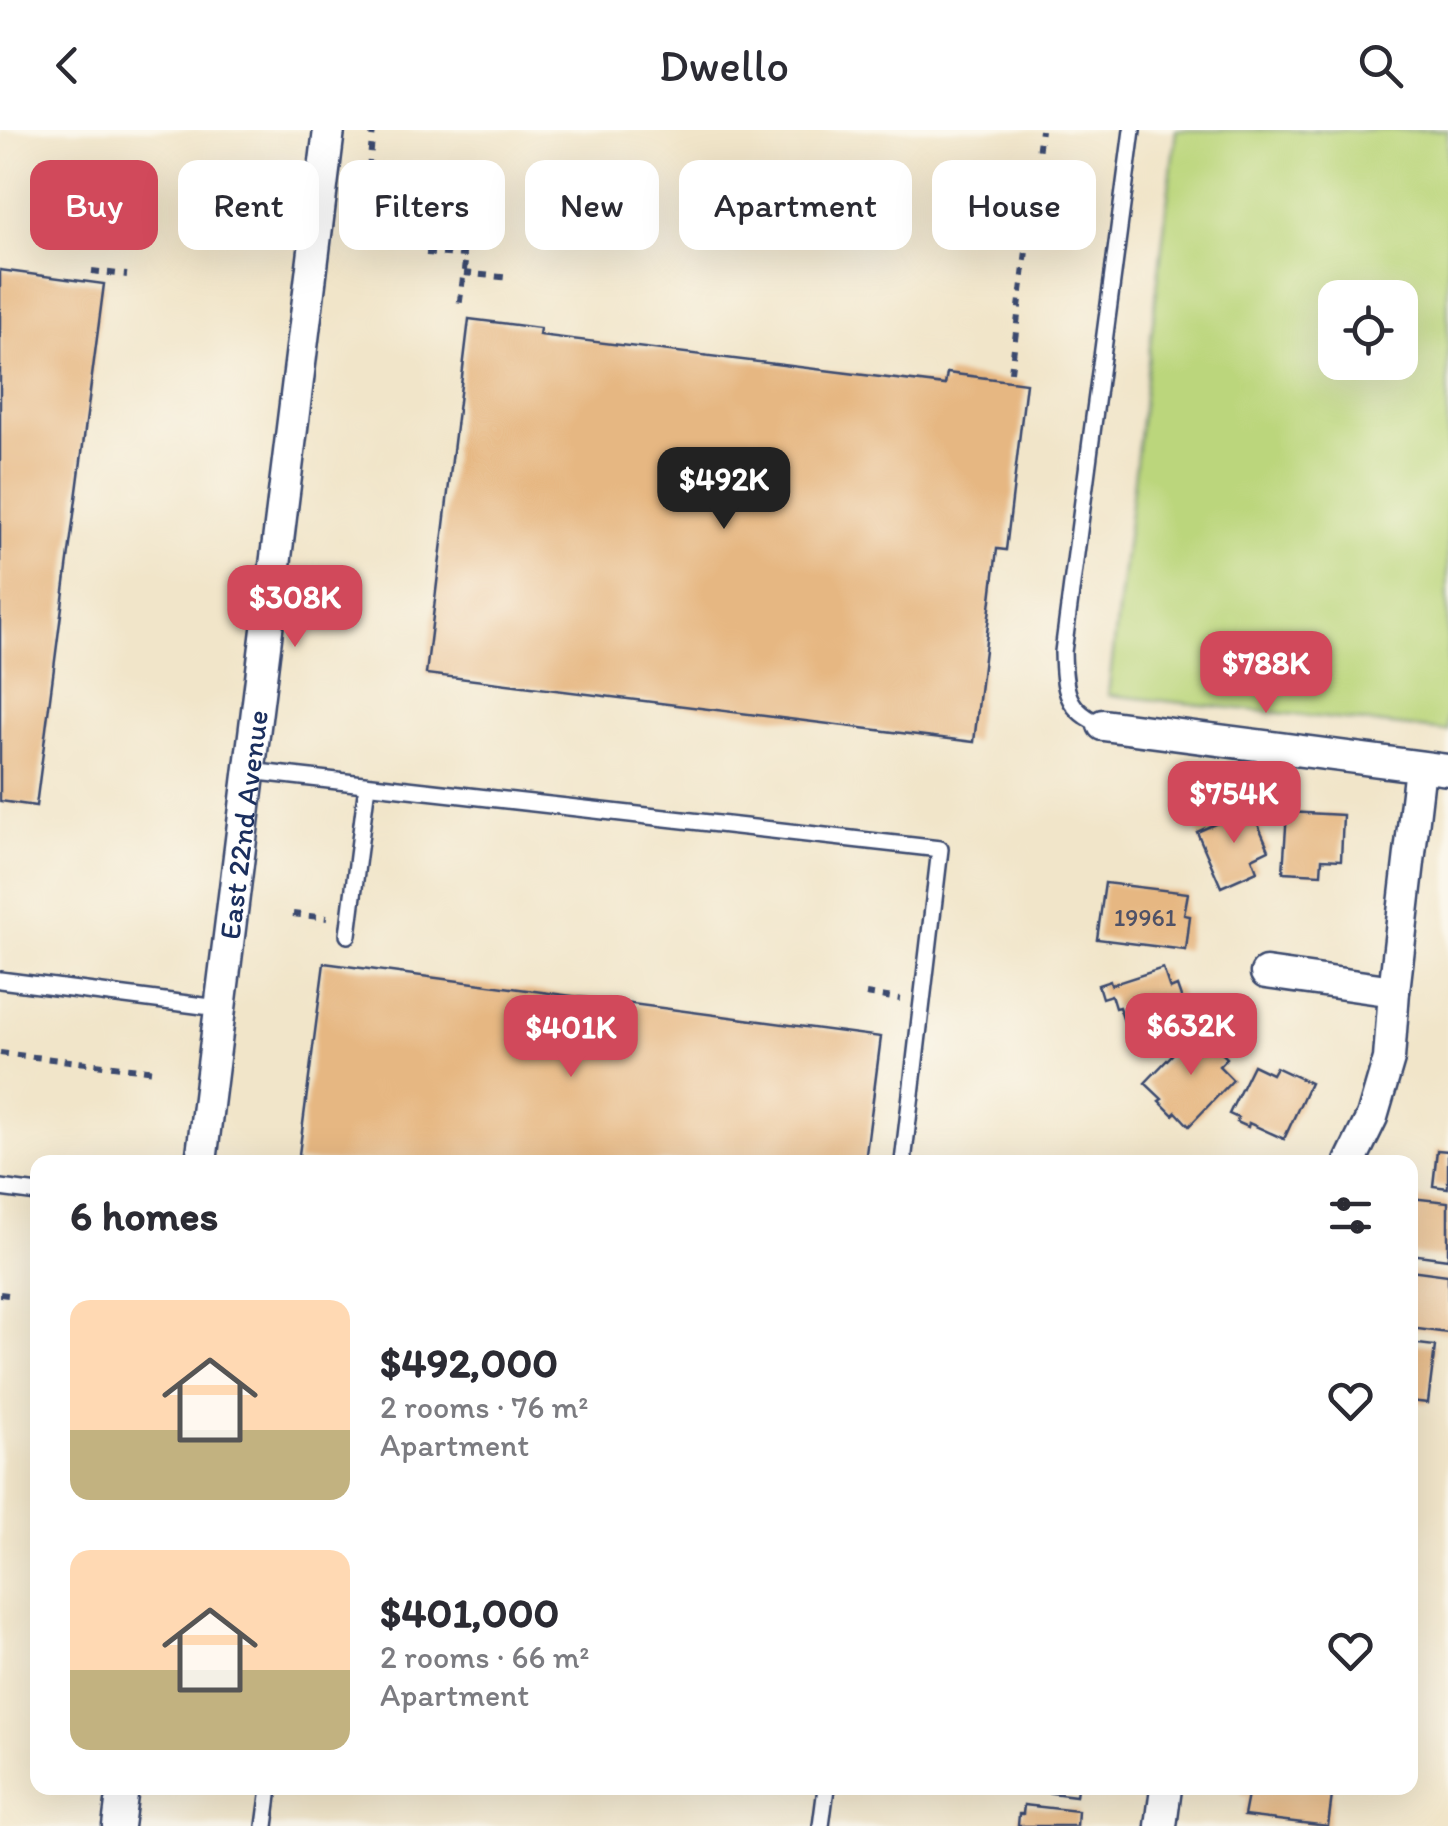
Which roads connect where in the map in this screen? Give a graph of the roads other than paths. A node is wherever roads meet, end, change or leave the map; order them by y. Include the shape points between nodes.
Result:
1 (329, 130) edge
2 (1132, 130) edge
3 (1104, 725) joint
4 (1434, 769) edge
5 (250, 772) junction
6 (367, 786) junction
7 (348, 935) dead end
8 (1266, 973) dead end
9 (0, 980) edge
10 (1394, 991) junction
11 (219, 1008) junction
12 (202, 1155) edge
13 (904, 1155) edge
14 (1354, 1155) edge
15 (0, 1188) edge
16 (30, 1191) edge
17 (121, 1795) edge
18 (269, 1795) edge
19 (825, 1795) edge
20 (1165, 1795) edge
21 (118, 1826) edge
22 (265, 1826) edge
23 (821, 1826) edge
24 (1161, 1826) edge

1 - 5 street, East 22nd Avenue
2 - 3 lane via 1064,652 1074,707
3 - 4 street
4 - 10 street
5 - 6 lane
5 - 11 street, East 22nd Avenue
6 - 7 lane
6 - 13 lane via 940,849
8 - 10 street
9 - 11 lane
10 - 14 street via 1389,1059
11 - 12 street, East 22nd Avenue
15 - 16 lane
17 - 21 street
18 - 22 lane
19 - 23 lane
20 - 24 street

